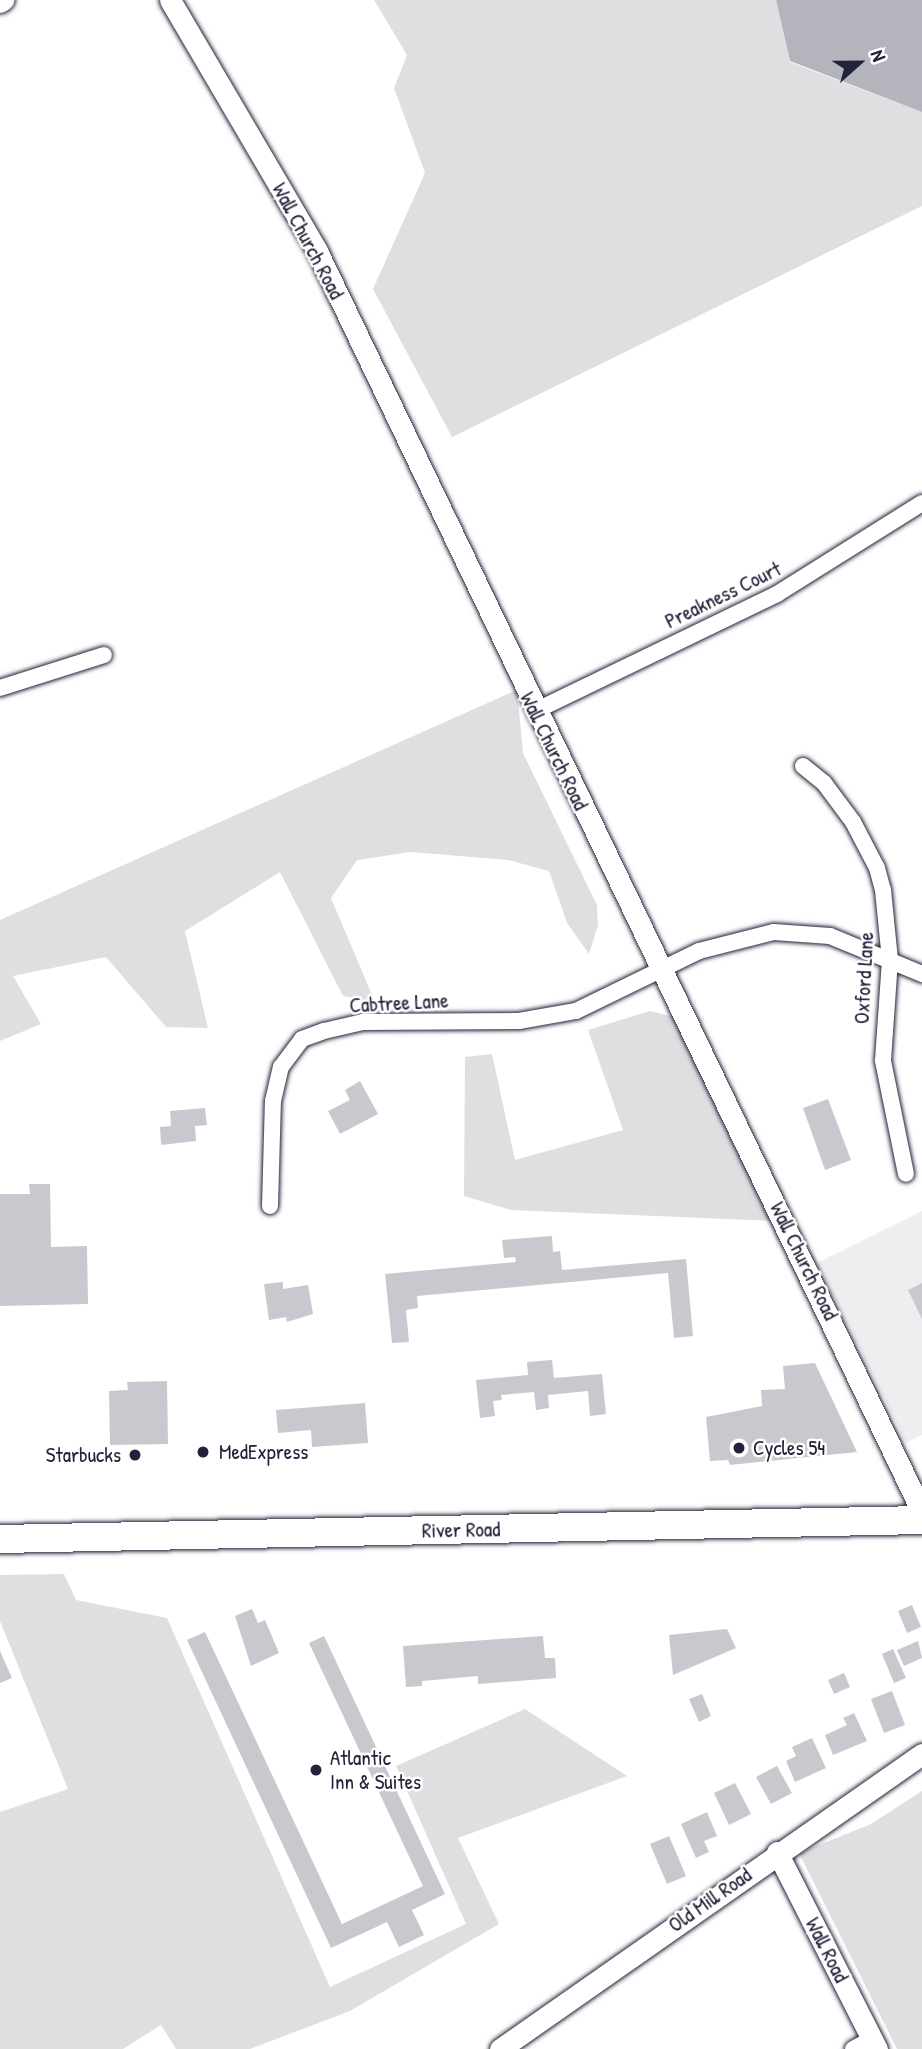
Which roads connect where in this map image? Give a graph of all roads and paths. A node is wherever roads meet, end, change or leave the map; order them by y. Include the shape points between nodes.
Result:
1 (170, 0) edge
2 (922, 503) edge
3 (104, 655) dead end
4 (0, 688) edge
5 (535, 711) junction
6 (803, 766) dead end
7 (890, 960) junction
8 (663, 968) junction
9 (922, 974) edge
10 (906, 1174) dead end
11 (270, 1206) dead end
12 (922, 1512) edge
13 (922, 1520) edge
14 (0, 1539) edge
15 (922, 1754) edge
16 (777, 1852) junction
17 (867, 2046) edge
18 (500, 2049) edge

1 - 5 street, Wall Church Road via 317,251
2 - 5 street, Preakness Court via 777,594
3 - 4 street
5 - 8 street, Wall Church Road
6 - 7 street, Oxford Lane via 838,800 877,867
7 - 8 street, Cabtree Lane via 831,936 774,932 725,941
7 - 9 street, Cabtree Lane
7 - 10 street, Oxford Lane via 883,1061
8 - 11 street, Cabtree Lane via 576,1011 551,1016 519,1021 363,1022 302,1039 281,1067 274,1101
8 - 12 street, Wall Church Road
13 - 14 highway, River Road
15 - 16 street, Old Mill Road
16 - 17 street, Wall Road
16 - 18 street, Old Mill Road

